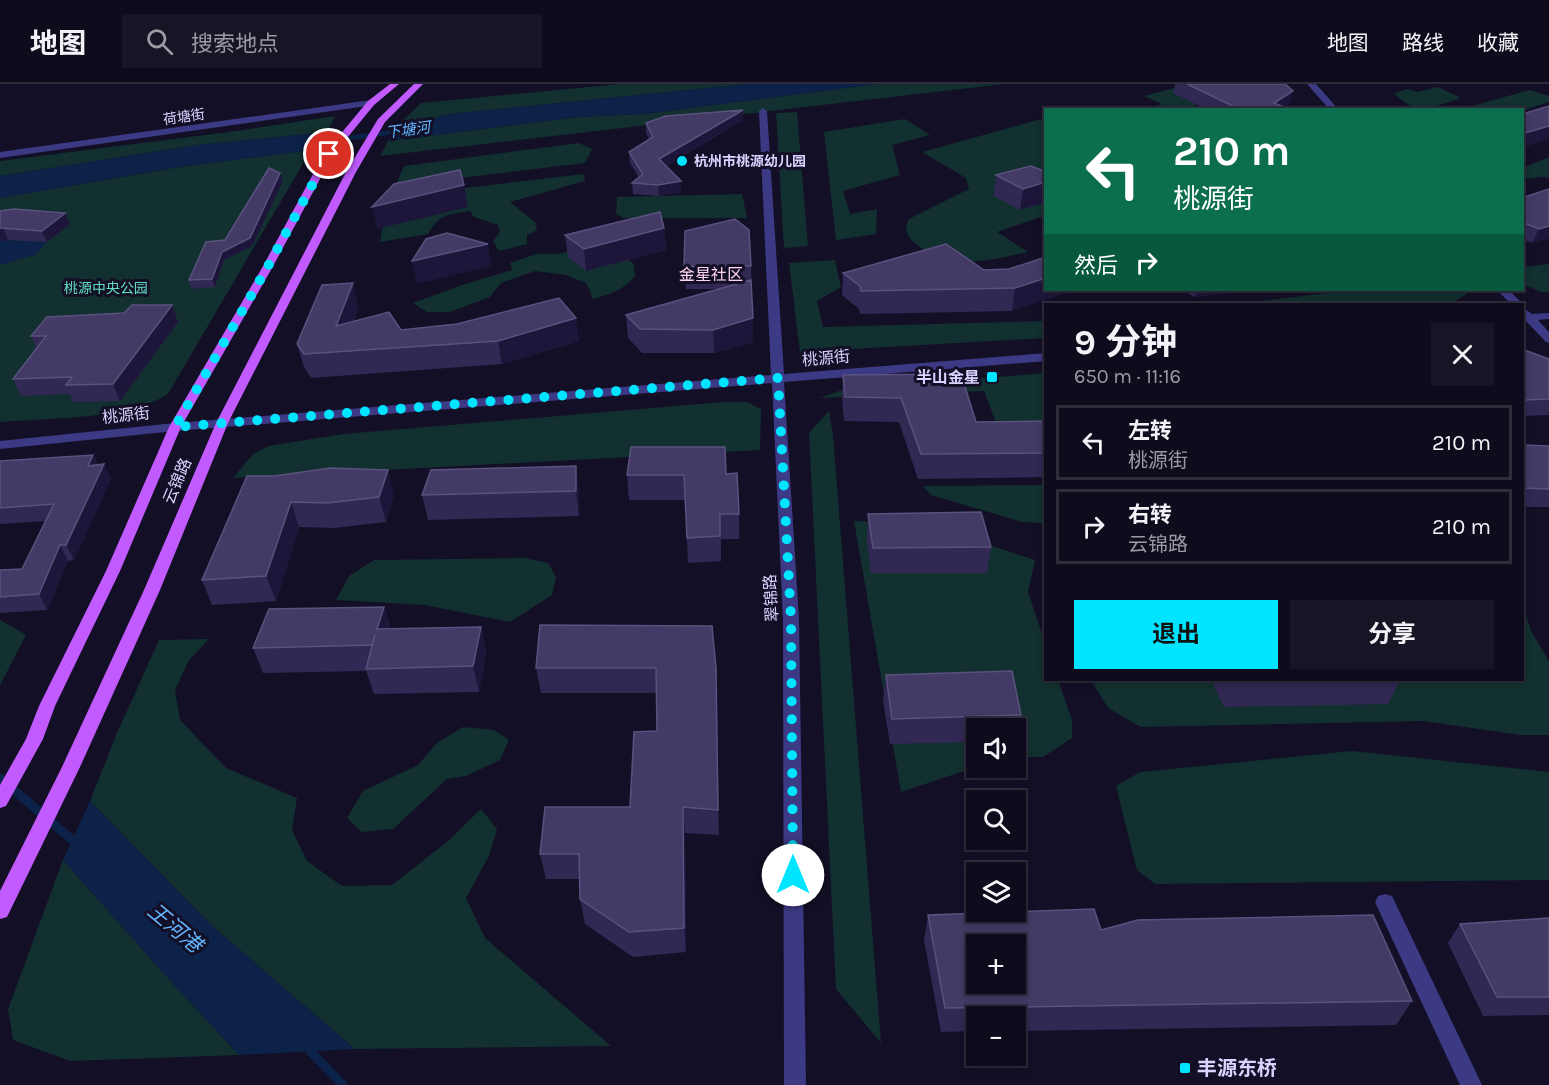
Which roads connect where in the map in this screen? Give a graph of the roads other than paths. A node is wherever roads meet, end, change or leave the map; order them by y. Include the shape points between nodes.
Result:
1 (395, 84) edge
2 (419, 84) edge
3 (1311, 84) edge
4 (371, 104) junction
5 (1333, 108) edge
6 (763, 111) dead end
7 (0, 155) edge
8 (1504, 291) edge
9 (1517, 303) edge
10 (1525, 315) edge
11 (1549, 316) edge
12 (1549, 339) edge
13 (1044, 357) edge
14 (778, 378) junction
15 (222, 423) junction
16 (175, 427) junction
17 (0, 445) edge
18 (0, 801) edge
19 (1385, 902) dead end
20 (0, 911) edge
21 (795, 1085) edge
22 (1471, 1085) edge

1 - 4 main road, 云锦路
2 - 15 main road, 云锦路 via 381,122 367,143
3 - 5 street
4 - 7 street, 荷塘街
4 - 16 main road, 云锦路 via 329,154
6 - 14 street, 翠锦路
8 - 9 street
10 - 11 street
10 - 12 street
13 - 14 street, 桃源街
14 - 15 street, 桃源街
14 - 21 street, 翠锦路 via 791,619
15 - 16 street, 桃源街
15 - 20 main road, 云锦路 via 72,767
16 - 17 street, 桃源街
16 - 18 main road, 云锦路 via 113,571 34,739
19 - 22 street

